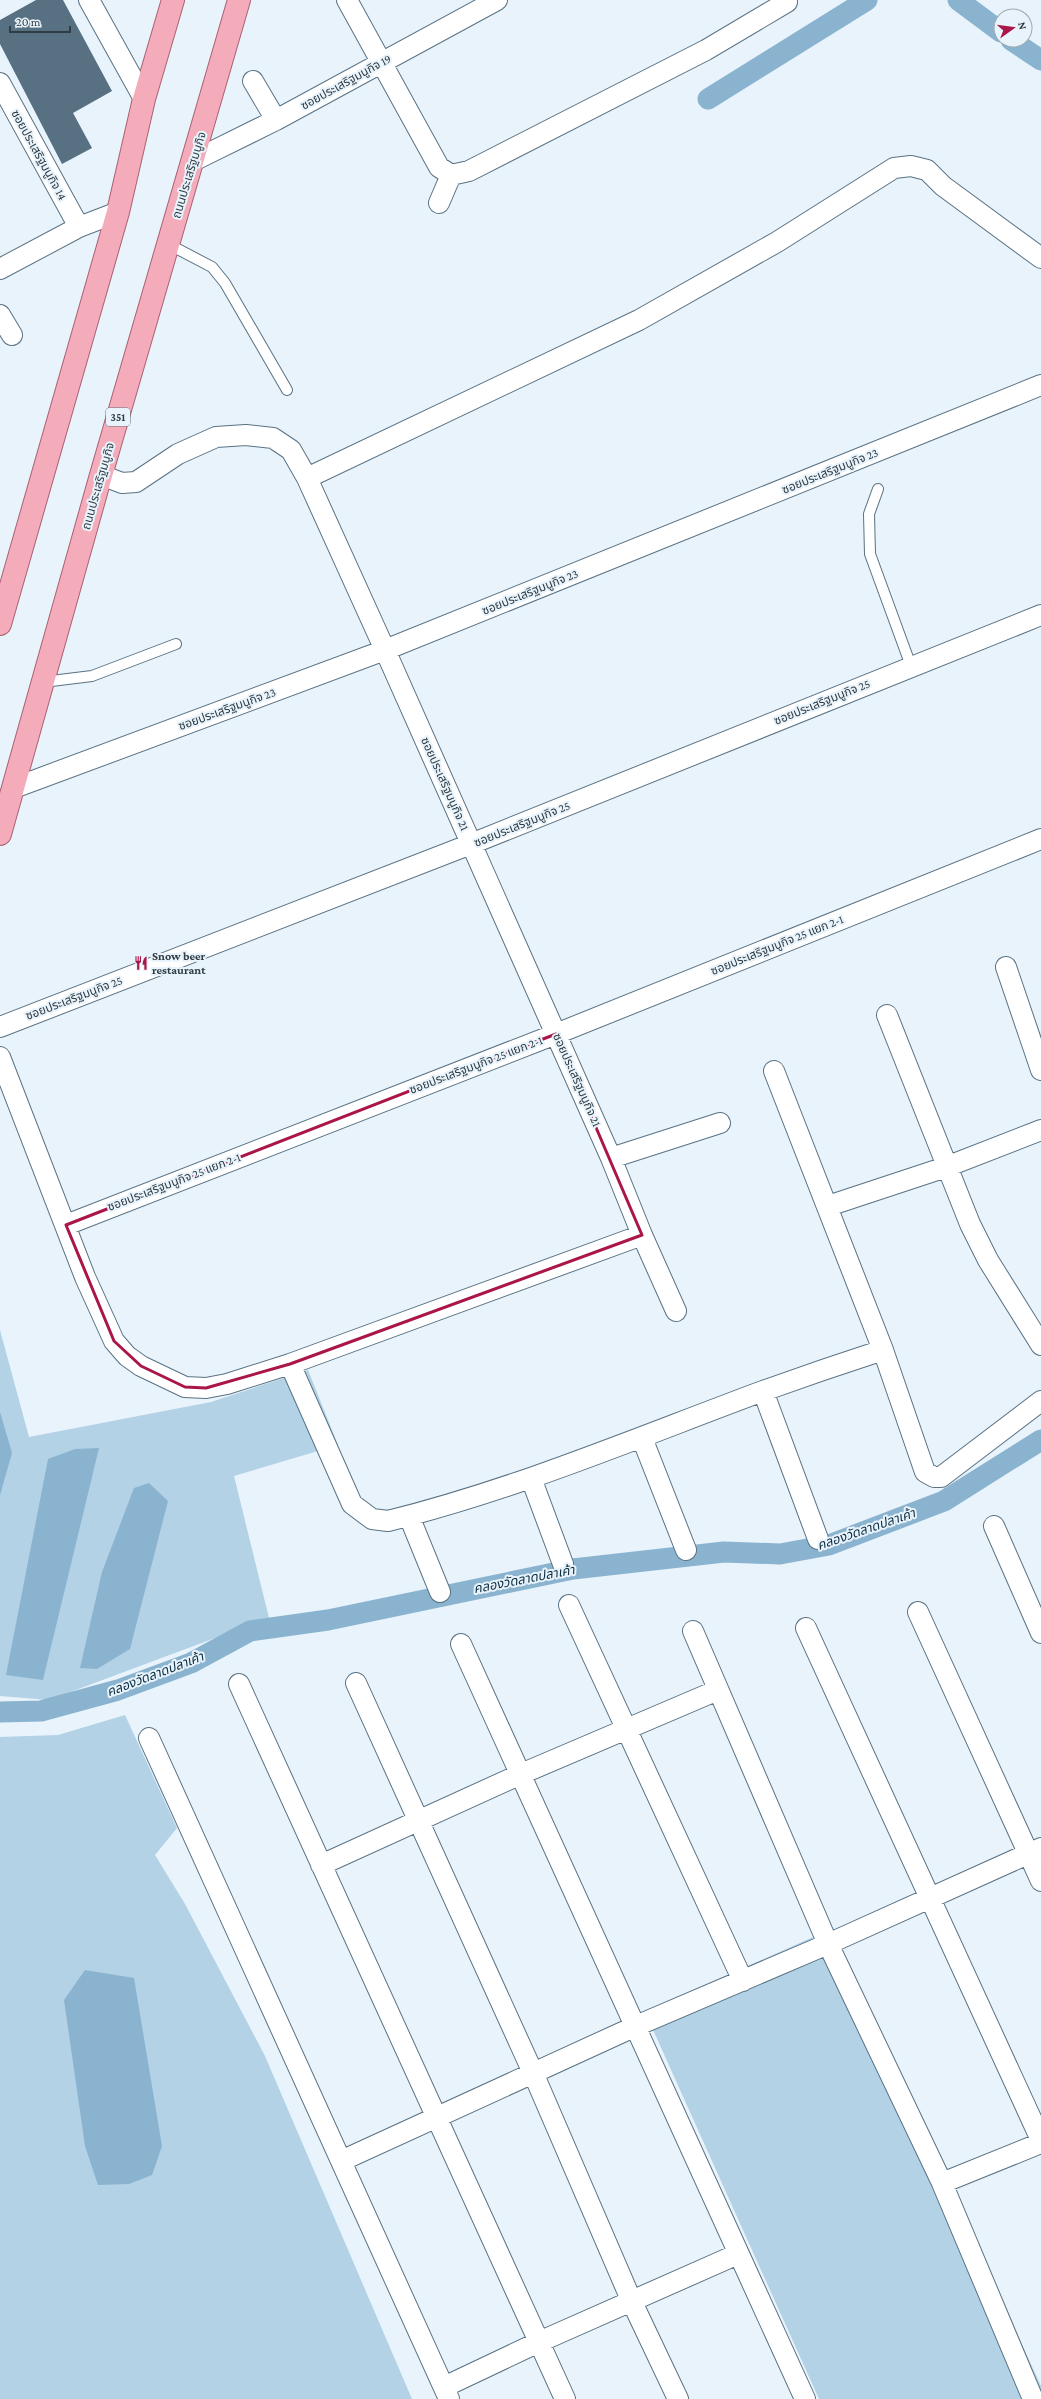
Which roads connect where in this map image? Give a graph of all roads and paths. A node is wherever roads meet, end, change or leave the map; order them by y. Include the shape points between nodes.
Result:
1 (89, 0) edge
2 (173, 0) edge
3 (239, 0) edge
4 (347, 0) edge
5 (787, 2) dead end
6 (485, 3) edge
7 (380, 62) junction
8 (253, 81) dead end
9 (0, 83) edge
10 (144, 99) junction
11 (276, 120) junction
12 (193, 161) junction
13 (451, 174) junction
14 (438, 203) dead end
15 (118, 212) junction
16 (79, 227) junction
17 (168, 244) junction
18 (1041, 258) edge
19 (0, 269) edge
20 (0, 315) edge
21 (12, 335) dead end
22 (1041, 385) edge
23 (287, 390) dead end
24 (101, 476) junction
25 (307, 478) junction
26 (878, 489) dead end
27 (8, 570) edge
28 (1041, 615) edge
29 (0, 624) edge
30 (176, 644) dead end
31 (385, 650) junction
32 (911, 666) junction
33 (43, 682) junction
34 (14, 788) junction
35 (0, 834) edge
36 (1041, 839) edge
37 (471, 844) junction
38 (1006, 967) dead end
39 (887, 1015) dead end
40 (0, 1027) edge
41 (556, 1034) junction
42 (0, 1057) edge
43 (774, 1070) dead end
44 (1041, 1070) edge
45 (720, 1123) dead end
46 (1041, 1130) edge
47 (611, 1158) junction
48 (946, 1167) junction
49 (828, 1206) junction
50 (66, 1224) junction
51 (642, 1235) junction
52 (676, 1311) dead end
53 (1041, 1345) edge
54 (883, 1350) junction
55 (290, 1364) junction
56 (763, 1391) junction
57 (1041, 1401) edge
58 (642, 1438) junction
59 (531, 1478) junction
60 (409, 1516) junction
61 (994, 1526) dead end
62 (818, 1539) dead end
63 (686, 1550) dead end
64 (563, 1564) dead end
65 (440, 1592) dead end
66 (569, 1605) dead end
67 (918, 1612) dead end
68 (806, 1628) dead end
69 (693, 1631) dead end
70 (1041, 1633) edge
71 (461, 1644) dead end
72 (356, 1683) dead end
73 (239, 1684) dead end
74 (718, 1690) junction
75 (626, 1728) junction
76 (149, 1738) dead end
77 (521, 1774) junction
78 (418, 1820) junction
79 (1035, 1852) edge
80 (321, 1865) junction
81 (1041, 1881) edge
82 (930, 1899) junction
83 (828, 1944) junction
84 (742, 1981) junction
85 (636, 2026) junction
86 (534, 2075) junction
87 (437, 2118) junction
88 (1041, 2141) edge
89 (341, 2161) junction
90 (942, 2183) junction
91 (738, 2254) junction
92 (632, 2302) junction
93 (539, 2342) junction
94 (447, 2393) edge
95 (565, 2399) edge
96 (678, 2399) edge
97 (805, 2399) edge
98 (1033, 2399) edge

1 - 10 street
2 - 10 main road
3 - 12 main road, ถนนประเสริฐมนูกิจ / 351
4 - 7 street
5 - 13 street via 706,50 469,171
6 - 7 street, ซอยประเสริฐมนูกิจ 19
7 - 11 street, ซอยประเสริฐมนูกิจ 19
7 - 13 street via 440,167
8 - 11 street
9 - 16 street, ซอยประเสริฐมนูกิจ 14
10 - 15 main road
11 - 12 street, ซอยประเสริฐมนูกิจ 19
12 - 17 main road, ถนนประเสริฐมนูกิจ / 351
13 - 14 street
15 - 16 street
15 - 27 main road
16 - 19 street
17 - 23 lane via 212,267 225,283
17 - 24 main road, ถนนประเสริฐมนูกิจ / 351
18 - 25 street via 944,186 927,170 911,166 894,168 777,242 639,320
20 - 21 street
22 - 31 street, ซอยประเสริฐมนูกิจ 23
24 - 25 street, ซอยประเสริฐมนูกิจ 21 via 122,483 136,482 178,454 216,437 246,435 273,438 291,450
24 - 33 main road, ถนนประเสริฐมนูกิจ / 351
25 - 31 street, ซอยประเสริฐมนูกิจ 21
26 - 32 lane via 869,514 870,554
27 - 29 main road
28 - 32 street, ซอยประเสริฐมนูกิจ 25
30 - 33 lane via 92,676
31 - 34 street, ซอยประเสริฐมนูกิจ 23
31 - 37 street, ซอยประเสริฐมนูกิจ 21
32 - 37 street, ซอยประเสริฐมนูกิจ 25
33 - 34 main road, ถนนประเสริฐมนูกิจ / 351
34 - 35 main road, ถนนประเสริฐมนูกิจ / 351
36 - 41 street, ซอยประเสริฐมนูกิจ 25 แยก 2-1
37 - 40 street, ซอยประเสริฐมนูกิจ 25
37 - 41 street, ซอยประเสริฐมนูกิจ 21
38 - 44 street
39 - 48 street
41 - 47 street, ซอยประเสริฐมนูกิจ 21
41 - 50 street, ซอยประเสริฐมนูกิจ 25 แยก 2-1
42 - 50 street
43 - 49 street
45 - 47 street
46 - 48 street
47 - 51 street, ซอยประเสริฐมนูกิจ 21
48 - 49 street
48 - 53 street via 988,1260
49 - 54 street
50 - 55 street via 85,1277 114,1341 127,1356 141,1366 185,1387 206,1388
51 - 52 street, ซอยประเสริฐมนูกิจ 21
51 - 55 street
54 - 56 street
54 - 57 street via 925,1472 934,1477 941,1477
55 - 60 street via 352,1504 372,1519 388,1521
56 - 58 street
56 - 62 street
58 - 59 street
58 - 63 street
59 - 60 street
59 - 64 street
60 - 65 street
61 - 70 street
66 - 75 street
67 - 79 street
68 - 82 street
69 - 74 street
71 - 77 street
72 - 78 street
73 - 80 street
74 - 75 street
74 - 83 street
75 - 77 street
75 - 84 street
76 - 89 street
77 - 78 street
77 - 85 street
78 - 80 street
78 - 86 street
79 - 81 street
79 - 82 street
80 - 87 street
82 - 83 street
82 - 88 street
83 - 84 street
83 - 90 street
84 - 85 street
85 - 86 street
85 - 91 street
86 - 87 street
86 - 92 street
87 - 89 street
87 - 93 street
88 - 90 street
89 - 94 street
90 - 98 street
91 - 92 street
91 - 97 street
92 - 93 street
92 - 96 street
93 - 94 street
93 - 95 street

